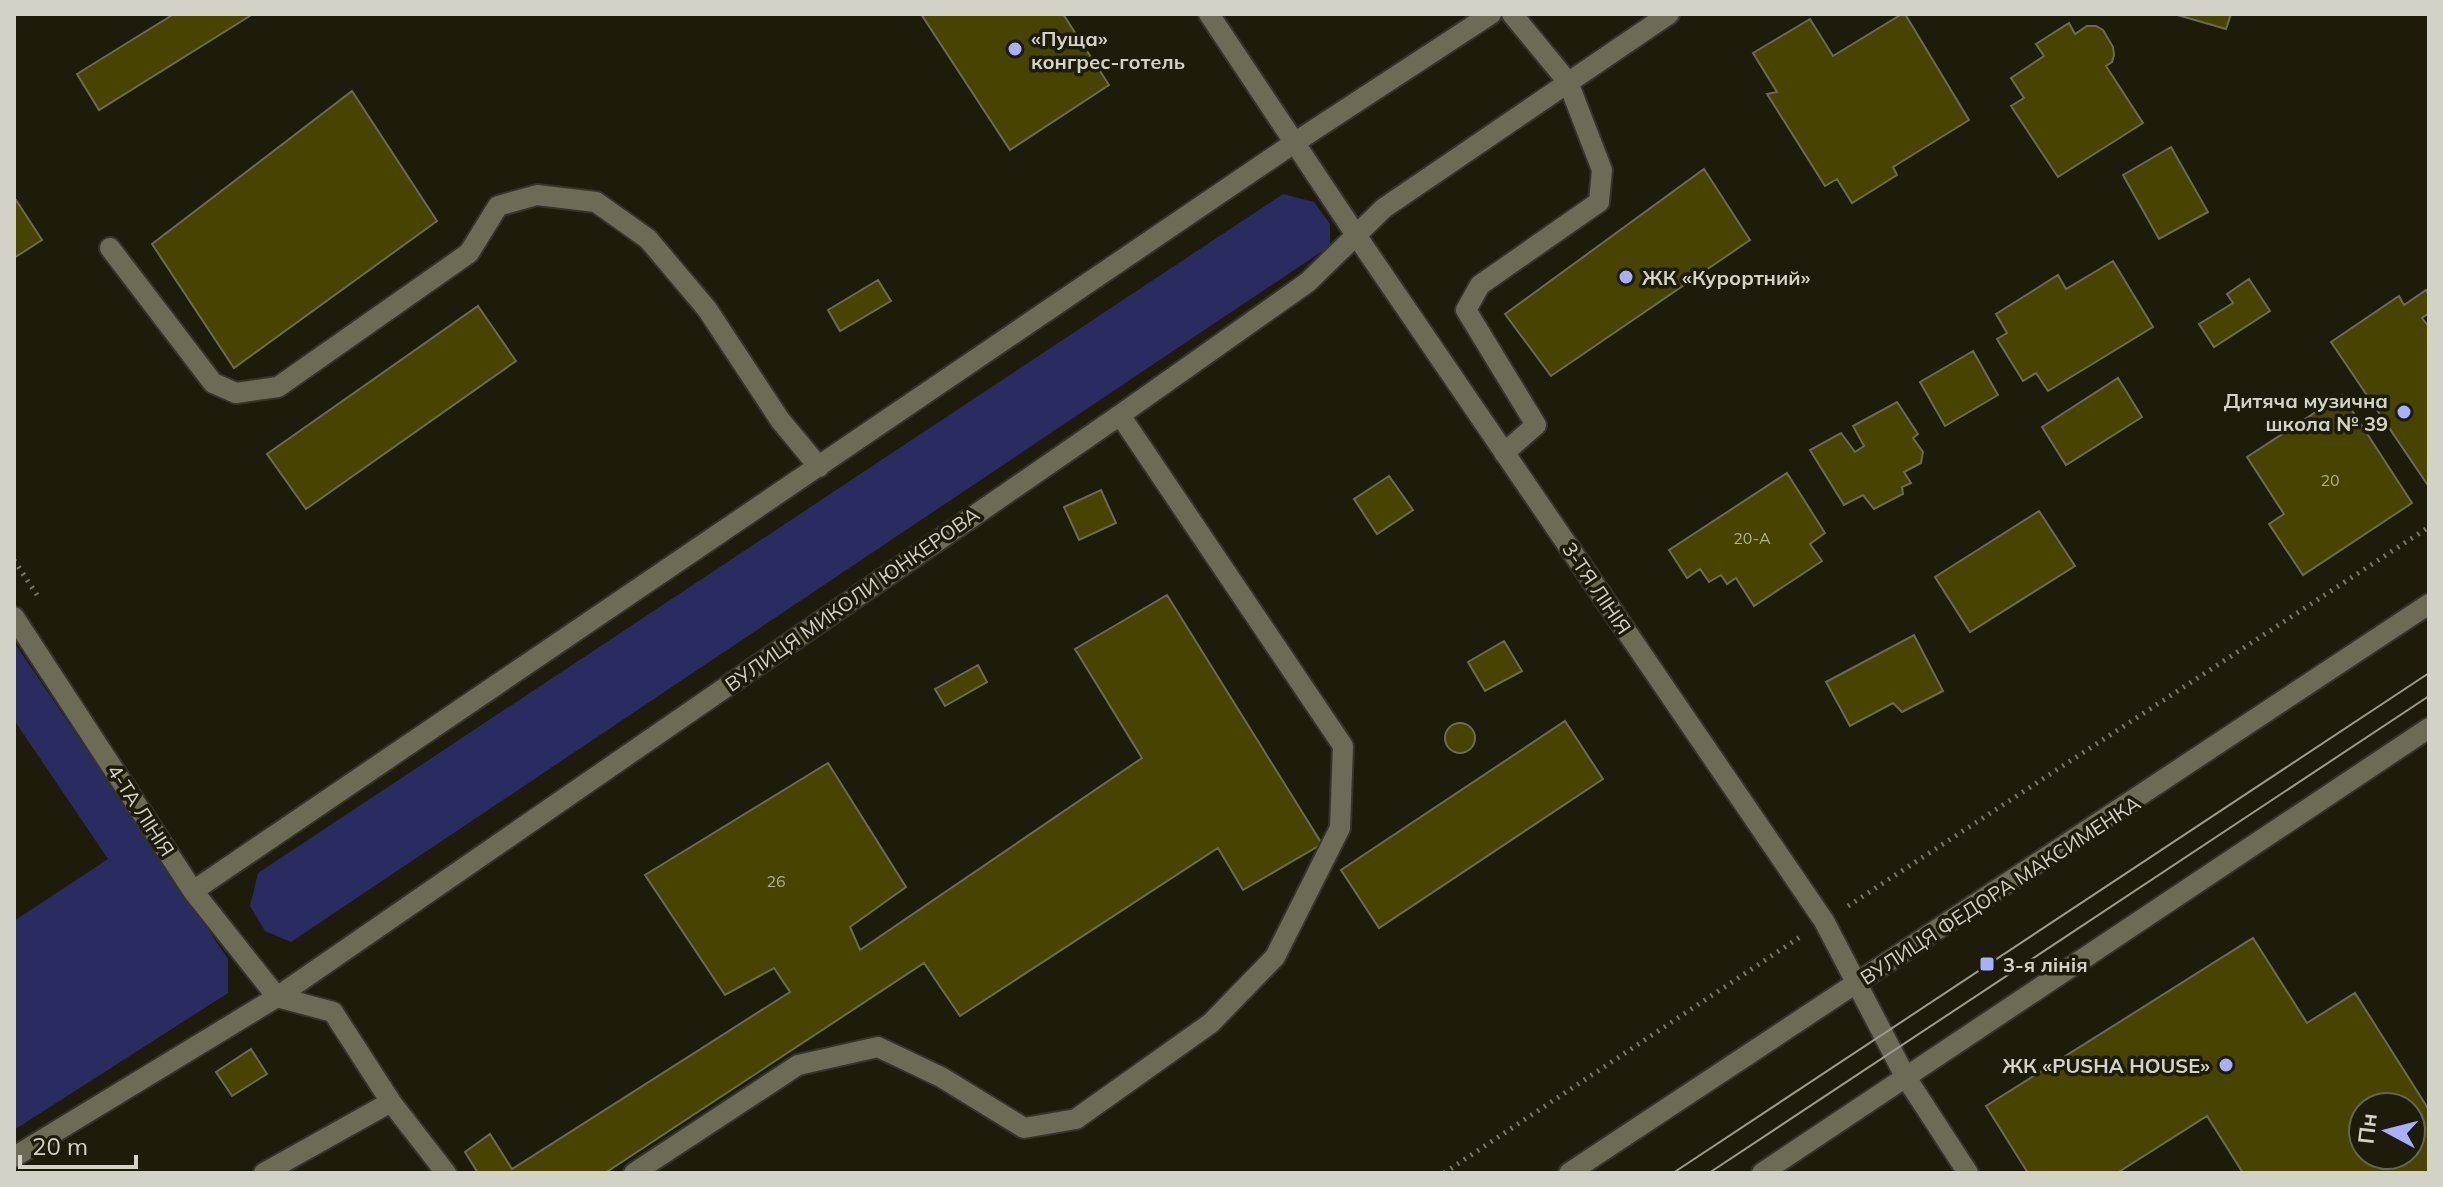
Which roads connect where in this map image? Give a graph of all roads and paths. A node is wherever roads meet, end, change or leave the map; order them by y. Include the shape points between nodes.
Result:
1 (1209, 14) edge
2 (1491, 14) edge
3 (1512, 14) edge
4 (1669, 14) edge
5 (1568, 82) junction
6 (1294, 143) junction
7 (1356, 235) junction
8 (110, 248) dead end
9 (1120, 415) junction
10 (1504, 453) junction
11 (819, 467) junction
12 (2429, 527) edge
13 (2429, 604) edge
14 (14, 617) edge
15 (2429, 728) edge
16 (193, 891) junction
17 (1824, 921) junction
18 (1859, 983) junction
19 (277, 997) junction
20 (1905, 1076) junction
21 (391, 1102) junction
22 (14, 1157) edge
23 (264, 1173) edge
24 (446, 1173) edge
25 (634, 1173) edge
26 (1444, 1173) edge
27 (1569, 1173) edge
28 (1762, 1173) edge
29 (1968, 1173) edge

1 - 6 street, 3-ТЯ ЛІНІЯ
2 - 6 street
3 - 5 street
4 - 5 street, ВУЛИЦЯ МИКОЛИ ЮНКЕРОВА
5 - 7 street, ВУЛИЦЯ МИКОЛИ ЮНКЕРОВА via 1384,208
5 - 10 street via 1602,170 1599,202 1480,285 1466,310 1536,425
6 - 7 street, 3-ТЯ ЛІНІЯ
6 - 11 street
7 - 9 street, ВУЛИЦЯ МИКОЛИ ЮНКЕРОВА via 1308,282
7 - 10 street, 3-ТЯ ЛІНІЯ
8 - 11 street via 213,383 236,393 278,387 469,253 498,206 537,195 596,202 658,250 707,309 780,420
9 - 19 street, ВУЛИЦЯ МИКОЛИ ЮНКЕРОВА
9 - 25 street via 1343,746 1340,828 1275,957 1211,1023 1076,1119 1024,1128 941,1077 878,1047 798,1065
10 - 17 street, 3-ТЯ ЛІНІЯ
11 - 16 street
12 - 17 path
13 - 18 street, ВУЛИЦЯ ФЕДОРА МАКСИМЕНКА
14 - 16 street, 4-ТА ЛІНІЯ
15 - 20 street
16 - 19 street, 4-ТА ЛІНІЯ
17 - 18 street, 3-ТЯ ЛІНІЯ
17 - 26 path
18 - 20 street, 3-ТЯ ЛІНІЯ
18 - 27 street, ВУЛИЦЯ ФЕДОРА МАКСИМЕНКА
19 - 21 street via 333,1012
19 - 22 street, ВУЛИЦЯ МИКОЛИ ЮНКЕРОВА
20 - 28 street
20 - 29 street, 3-ТЯ ЛІНІЯ
21 - 23 street
21 - 24 street

